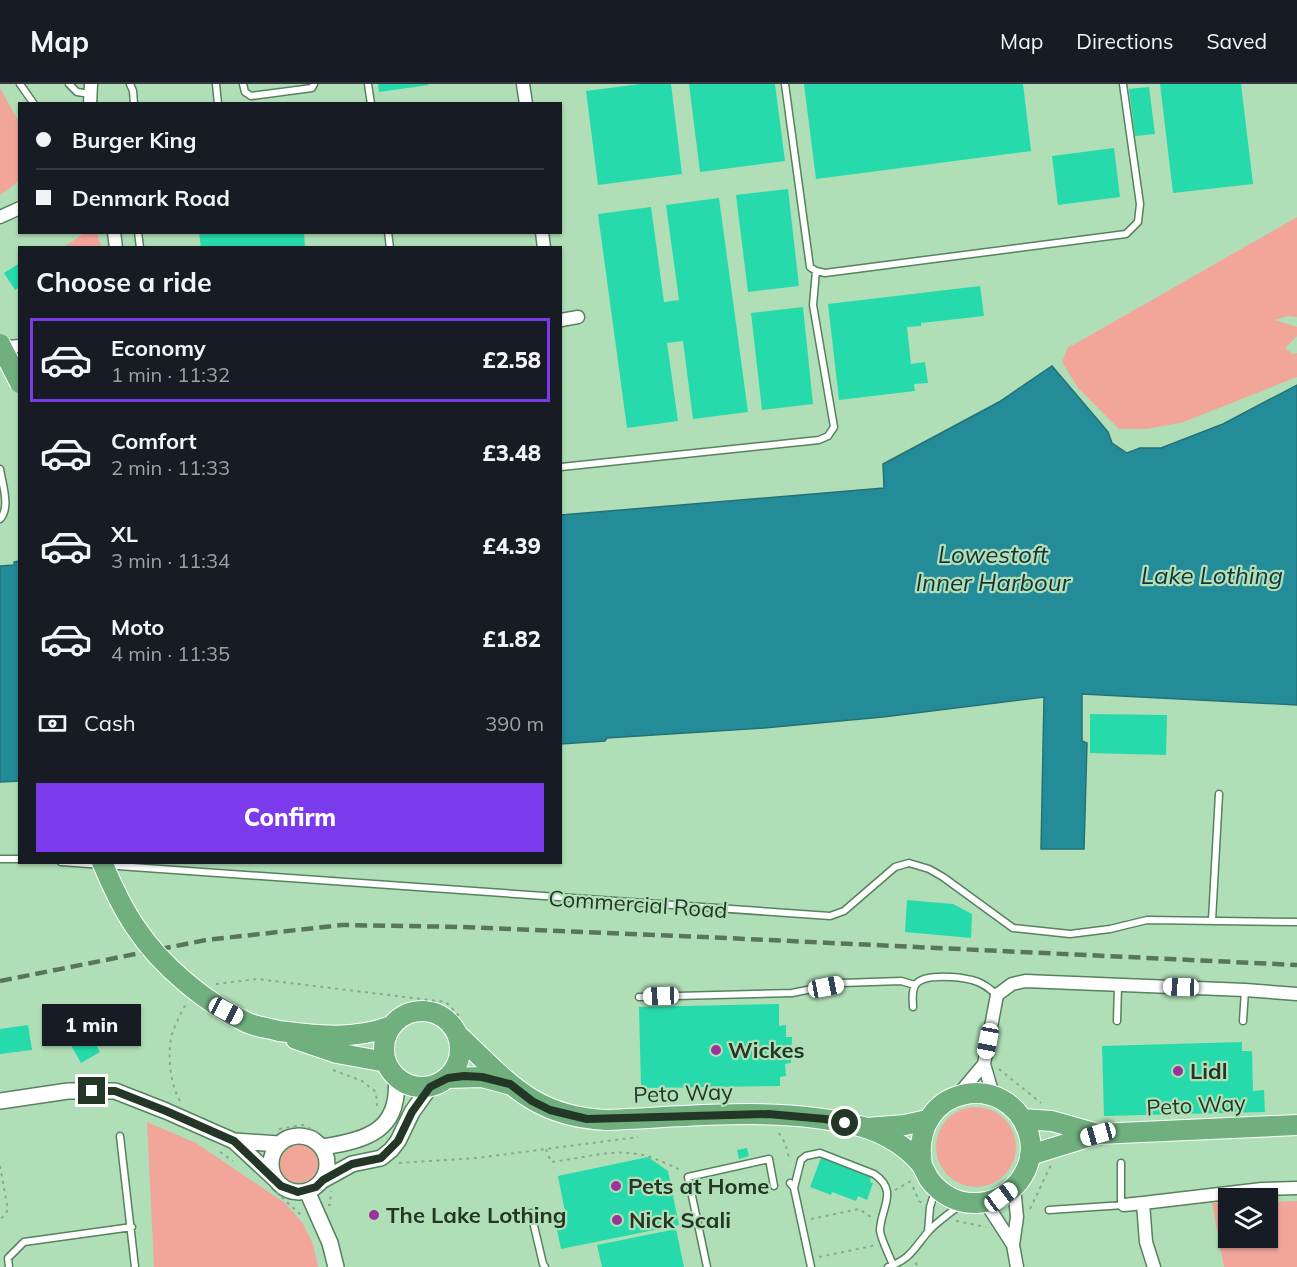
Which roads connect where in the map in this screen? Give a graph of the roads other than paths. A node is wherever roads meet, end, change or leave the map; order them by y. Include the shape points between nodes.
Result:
1 (20, 84) edge
2 (69, 84) edge
3 (130, 84) edge
4 (216, 84) edge
5 (243, 84) edge
6 (314, 84) edge
7 (368, 84) edge
8 (523, 84) edge
9 (785, 84) edge
10 (1123, 84) edge
11 (90, 94) edge
12 (33, 102) edge
13 (134, 102) edge
14 (219, 102) edge
15 (371, 102) edge
16 (526, 102) edge
17 (18, 209) edge
18 (0, 218) edge
19 (816, 271) junction
20 (578, 317) dead end
21 (562, 320) edge
22 (7, 347) edge
23 (18, 377) edge
24 (562, 467) edge
25 (0, 469) edge
26 (0, 519) edge
27 (1219, 794) dead end
28 (0, 859) edge
29 (18, 859) edge
30 (89, 864) edge
31 (103, 864) edge
32 (1212, 920) junction
33 (1297, 922) edge
34 (1118, 984) junction
35 (915, 985) junction
36 (1245, 990) junction
37 (1297, 994) edge
38 (997, 995) junction
39 (639, 997) dead end
40 (913, 1007) dead end
41 (1117, 1020) dead end
42 (1243, 1021) dead end
43 (391, 1026) junction
44 (279, 1031) junction
45 (459, 1036) junction
46 (984, 1064) junction
47 (391, 1070) junction
48 (439, 1083) junction
49 (510, 1084) junction
50 (958, 1095) junction
51 (993, 1095) junction
52 (0, 1101) edge
53 (1022, 1119) junction
54 (927, 1120) junction
55 (1297, 1125) edge
56 (866, 1128) junction
57 (1098, 1134) junction
58 (120, 1136) dead end
59 (234, 1141) junction
60 (279, 1144) junction
61 (323, 1147) junction
62 (1030, 1155) junction
63 (1121, 1163) dead end
64 (915, 1168) junction
65 (273, 1184) junction
66 (327, 1184) junction
67 (774, 1186) dead end
68 (1014, 1187) junction
69 (936, 1188) junction
70 (1297, 1188) edge
71 (307, 1191) junction
72 (986, 1203) junction
73 (1143, 1203) junction
74 (1123, 1205) junction
75 (955, 1209) junction
76 (1049, 1210) dead end
77 (531, 1213) dead end
78 (132, 1227) junction
79 (928, 1232) junction
80 (1013, 1245) junction
81 (890, 1266) edge
82 (9, 1267) edge
83 (135, 1267) edge
84 (336, 1267) edge
85 (545, 1267) edge
86 (707, 1267) edge
87 (811, 1267) edge
88 (1017, 1267) edge
89 (1154, 1267) edge

1 - 12 lane
2 - 11 lane via 77,92
3 - 13 lane
4 - 14 lane
5 - 6 lane via 251,96 300,91
7 - 15 lane
8 - 16 street
9 - 19 lane via 810,267
10 - 19 lane via 1140,204 1138,222 1126,234 825,273
17 - 18 street
19 - 24 lane via 813,304 834,427 828,436
20 - 21 street
22 - 23 highway, bridge
25 - 26 lane via 5,506
27 - 32 lane
28 - 29 lane
30 - 32 lane, Commercial Road via 830,916 844,911 895,867 909,863 943,877 1013,928 1070,934 1147,920
31 - 44 highway, bridge via 137,930 167,966 226,1011 250,1024
32 - 33 lane
34 - 36 street
34 - 38 street via 1025,981 1012,984
34 - 41 lane
35 - 38 lane via 936,977 974,980
35 - 39 lane via 901,981 842,983 792,993
35 - 40 lane
36 - 37 street
36 - 42 lane
38 - 46 street
43 - 44 highway via 371,1034 352,1035
43 - 45 highway via 410,1012 434,1012 445,1017
43 - 47 highway via 384,1049
44 - 47 highway via 307,1044
45 - 48 highway via 460,1059 455,1070
45 - 49 highway, Peto Way
46 - 50 street
46 - 51 street
47 - 48 highway via 412,1086
47 - 61 street via 397,1094 393,1113 385,1124 362,1139
48 - 49 highway, Peto Way via 482,1077
48 - 66 street via 412,1112 391,1150 381,1158 352,1164
49 - 56 highway, Peto Way via 550,1110 587,1119 768,1114 825,1119
50 - 51 highway
50 - 54 highway
51 - 53 highway via 1010,1104
52 - 59 street via 68,1091 115,1091
53 - 57 highway, Peto Way via 1052,1121
53 - 62 highway via 1030,1136
54 - 56 highway, Peto Way
54 - 64 highway
55 - 57 highway, Peto Way
56 - 64 highway, Peto Way via 902,1146
57 - 62 highway, Peto Way
58 - 78 lane
59 - 60 street
59 - 65 street
60 - 61 street via 297,1135 316,1140
60 - 65 street via 271,1161
61 - 66 street via 328,1158
62 - 68 highway via 1025,1172
63 - 74 lane
64 - 69 highway
65 - 71 street
66 - 71 street
67 - 86 lane via 769,1159 688,1177
68 - 72 highway
68 - 80 street via 1017,1217
69 - 75 highway
69 - 79 lane
70 - 73 street
71 - 84 street
72 - 75 highway
72 - 80 street
73 - 74 street
73 - 89 street via 1146,1242
74 - 76 lane
75 - 79 lane
77 - 85 lane
78 - 82 lane via 24,1242 8,1258
78 - 83 lane
79 - 81 lane via 915,1251
80 - 88 street
81 - 87 lane via 880,1232 888,1195 882,1179 820,1153 801,1160 792,1185

